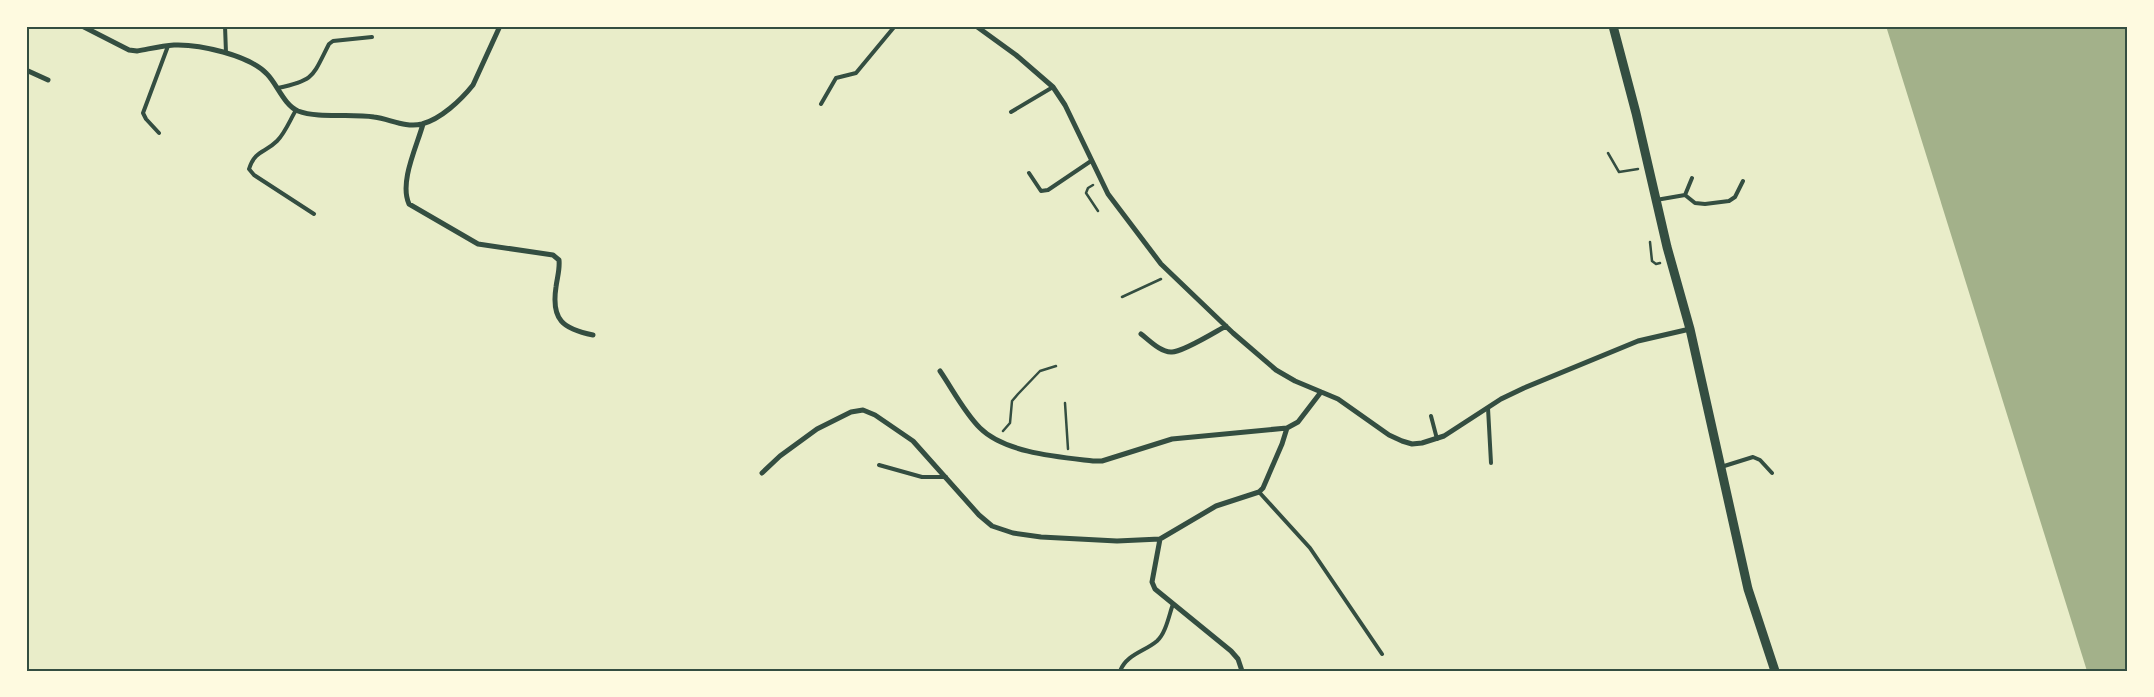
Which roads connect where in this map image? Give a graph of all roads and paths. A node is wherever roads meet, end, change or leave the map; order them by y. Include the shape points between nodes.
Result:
1 (82, 26) edge
2 (225, 26) edge
3 (500, 26) edge
4 (895, 26) edge
5 (976, 26) edge
6 (1613, 26) edge
7 (372, 37) dead end
8 (168, 46) junction
9 (226, 53) junction
10 (26, 70) edge
11 (48, 80) dead end
12 (1053, 86) junction
13 (278, 88) junction
14 (821, 104) dead end
15 (296, 110) junction
16 (1011, 112) dead end
17 (424, 124) junction
18 (159, 133) dead end
19 (1608, 153) dead end
20 (1092, 161) junction
21 (1649, 166) junction
22 (1029, 173) dead end
23 (1692, 178) dead end
24 (1101, 180) junction
25 (1743, 182) dead end
26 (1685, 195) junction
27 (1656, 200) junction
28 (1098, 211) dead end
29 (314, 214) dead end
30 (1174, 276) junction
31 (1122, 297) dead end
32 (1226, 326) junction
33 (1690, 329) junction
34 (1141, 334) dead end
35 (593, 335) dead end
36 (1056, 366) dead end
37 (940, 371) dead end
38 (1321, 392) junction
39 (1065, 402) dead end
40 (1488, 408) junction
41 (1431, 416) dead end
42 (1287, 428) junction
43 (1437, 439) junction
44 (996, 440) junction
45 (1068, 458) junction
46 (1491, 463) dead end
47 (879, 465) dead end
48 (1721, 467) junction
49 (762, 473) dead end
50 (1772, 473) dead end
51 (946, 477) junction
52 (1259, 492) junction
53 (1160, 539) junction
54 (1173, 604) junction
55 (1382, 654) dead end
56 (1120, 671) edge
57 (1242, 671) edge
58 (1775, 671) edge

1 - 8 street via 129,50
2 - 9 lane
3 - 17 street via 473,85 440,115
4 - 14 lane via 856,72 836,78
5 - 12 street
6 - 21 street
7 - 13 lane via 333,41 309,78
8 - 9 street
8 - 18 lane via 143,113
9 - 13 street via 260,68
10 - 11 street
12 - 16 lane
12 - 20 street
13 - 15 street
15 - 17 street
15 - 29 lane via 278,140 257,153 249,169
17 - 35 street via 405,185 408,204 478,244 553,255 559,260 560,267 555,312 561,322 575,331
19 - 21 path via 1619,172
20 - 22 lane via 1048,190 1041,191
20 - 24 street
21 - 27 street
23 - 26 lane
24 - 28 path via 1086,193
24 - 30 street via 1128,223
25 - 26 lane via 1736,197 1729,201 1695,203
26 - 27 lane
27 - 33 street
30 - 31 path
30 - 32 street
32 - 34 street via 1171,352
32 - 38 street via 1276,370
33 - 40 street via 1638,340
33 - 48 street
36 - 44 path via 1040,371 1012,401 1010,423
37 - 44 street via 973,421
38 - 42 street via 1298,422
38 - 43 street via 1338,399 1389,436 1412,444
39 - 45 path
40 - 43 street
40 - 46 lane
41 - 43 lane
42 - 45 street via 1172,439 1102,461
42 - 52 street
44 - 45 street via 1013,447
47 - 51 lane via 922,478
48 - 50 lane via 1753,457
48 - 58 street via 1748,589
49 - 51 street via 817,429 851,412 863,410 876,414 913,441
51 - 53 street via 979,515 992,526 1006,531 1041,537 1117,541
52 - 53 street via 1216,506
52 - 55 lane via 1310,548
53 - 54 street via 1152,582 1155,589
54 - 56 lane via 1161,635 1127,660
54 - 57 street via 1231,651

